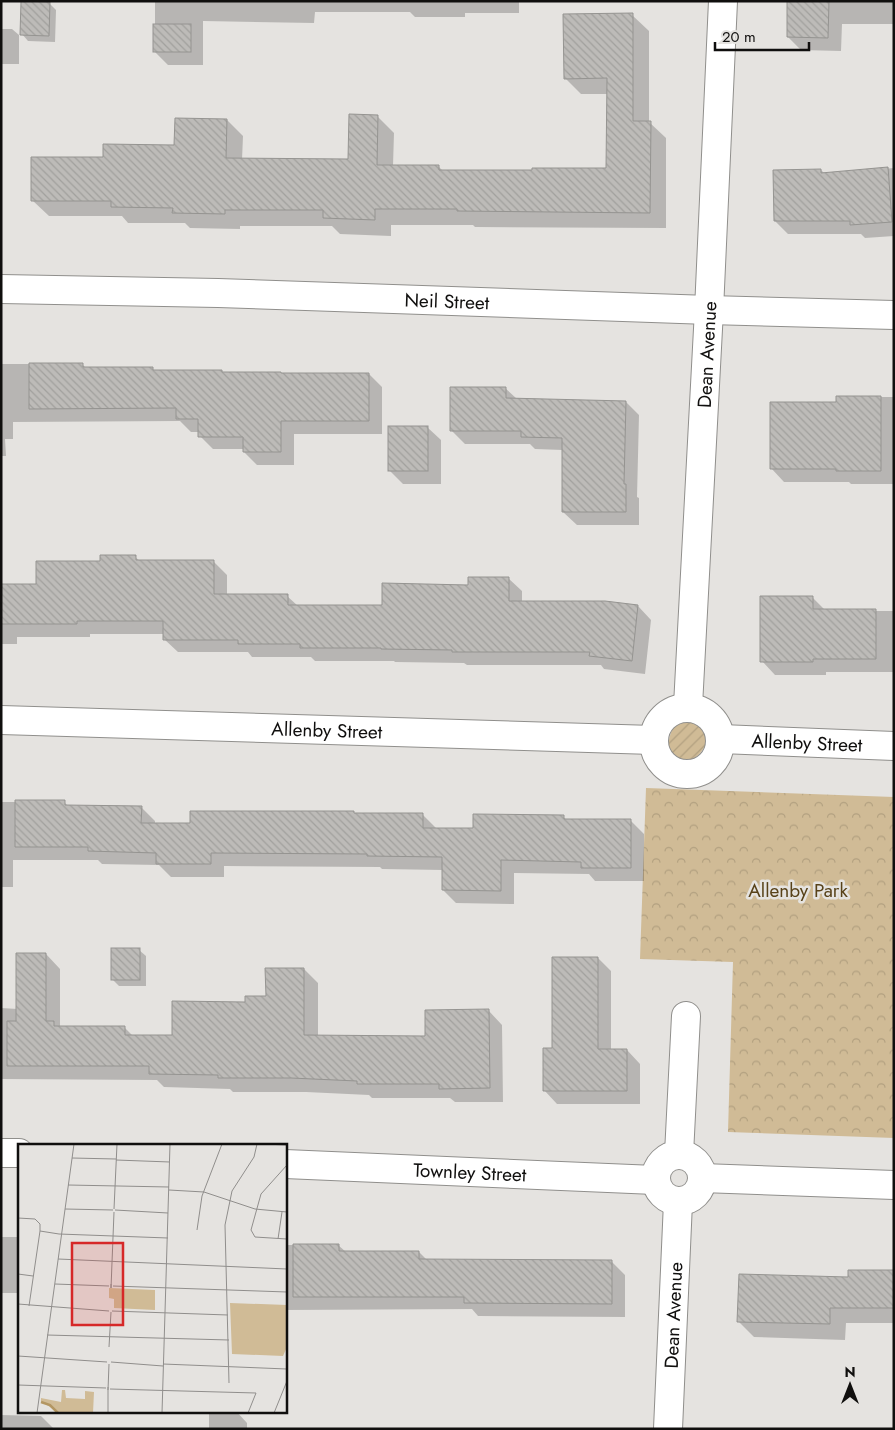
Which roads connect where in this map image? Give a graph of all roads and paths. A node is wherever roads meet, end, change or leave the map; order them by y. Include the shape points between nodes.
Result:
1 (723, 1) edge
2 (1, 289) edge
3 (709, 310) junction
4 (894, 315) edge
5 (688, 706) junction
6 (1, 720) edge
7 (721, 739) junction
8 (653, 740) junction
9 (894, 746) edge
10 (686, 1016) dead end
11 (1, 1152) edge
12 (18, 1153) edge
13 (679, 1154) junction
14 (286, 1164) edge
15 (702, 1178) junction
16 (655, 1180) junction
17 (894, 1185) edge
18 (678, 1202) junction
19 (668, 1429) edge

1 - 3 street, Dean Avenue
2 - 3 street, Neil Street via 228,293
3 - 4 street, Neil Street
3 - 5 street, Dean Avenue
5 - 7 street via 704,711 716,723
5 - 8 street via 671,711 658,723
6 - 8 street, Allenby Street
7 - 8 street via 717,757 704,770 686,774 669,770 657,757
7 - 9 street, Allenby Street
10 - 13 street
11 - 12 street
13 - 15 street via 700,1166
13 - 16 street via 661,1162
14 - 16 street, Townley Street
15 - 17 street
15 - 18 street via 701,1188 695,1195
16 - 18 street via 662,1195
18 - 19 street, Dean Avenue

